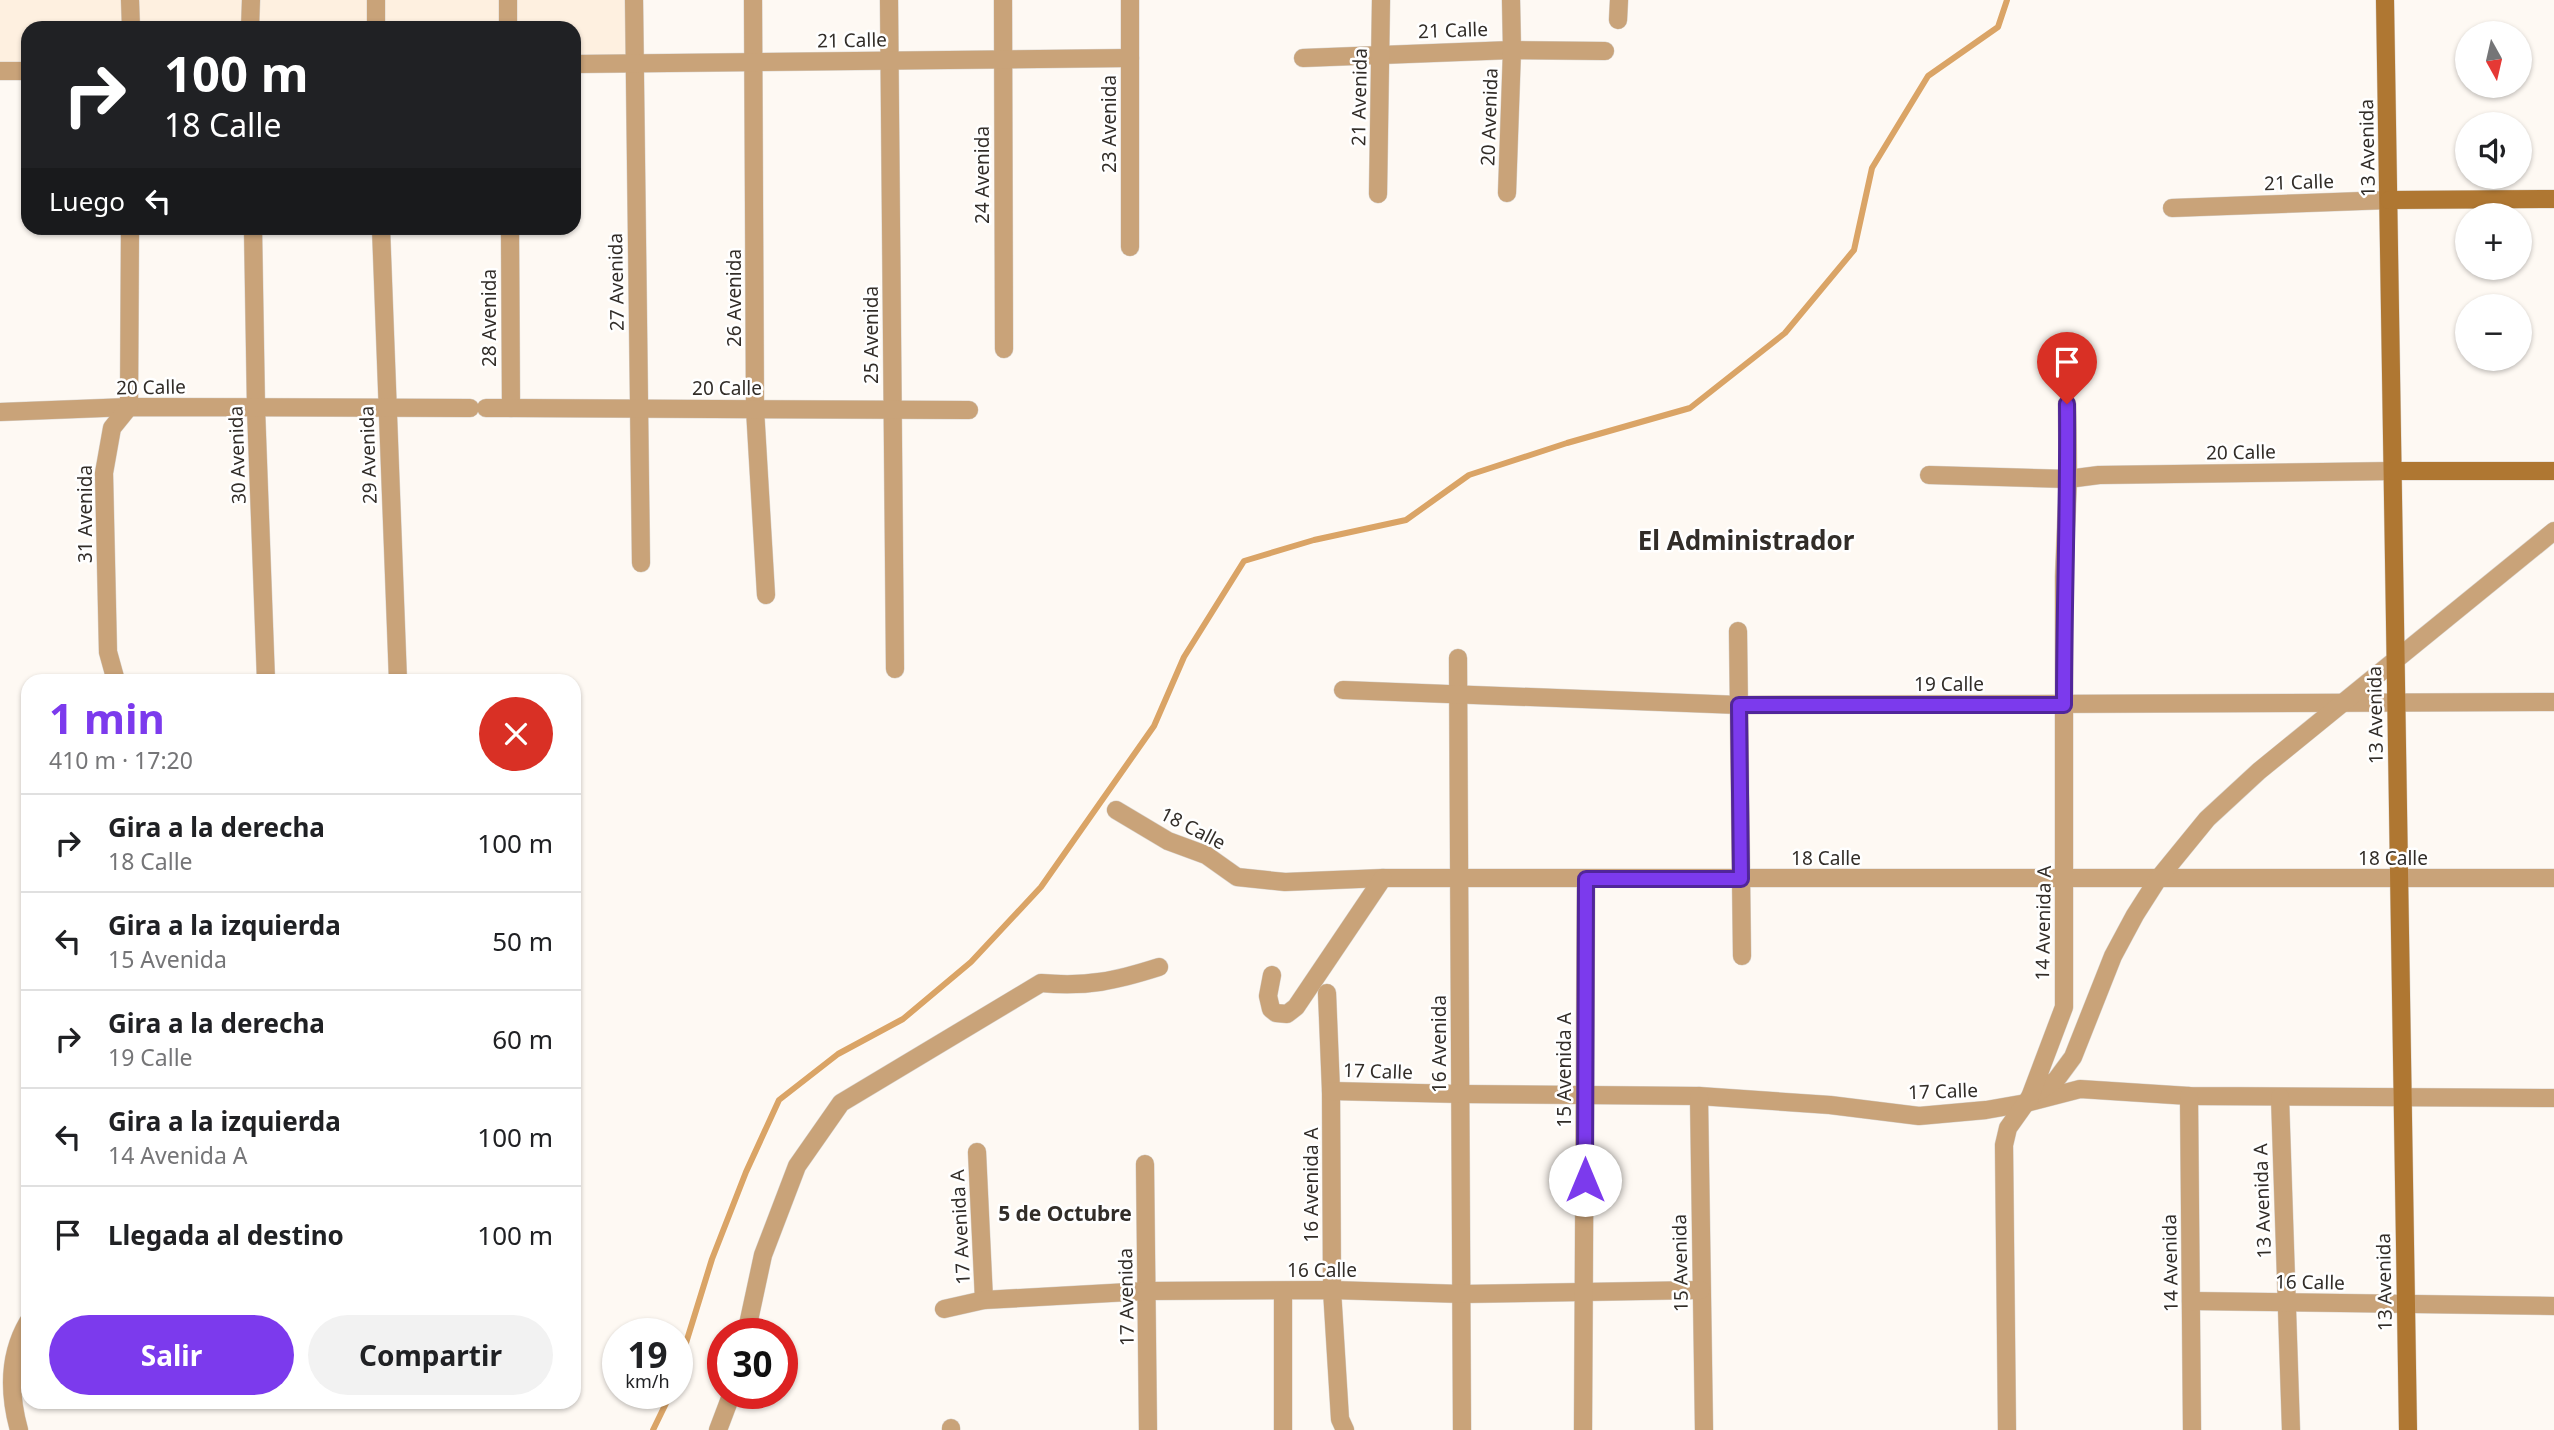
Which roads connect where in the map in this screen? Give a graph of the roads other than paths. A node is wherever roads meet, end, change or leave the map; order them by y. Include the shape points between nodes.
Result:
1 (130, 0) edge
2 (251, 0) edge
3 (376, 0) edge
4 (508, 0) edge
5 (634, 0) edge
6 (753, 0) edge
7 (888, 0) edge
8 (1003, 0) edge
9 (1130, 0) edge
10 (1381, 0) edge
11 (1511, 0) edge
12 (1619, 0) edge
13 (2385, 0) edge
14 (1618, 20) dead end
15 (131, 21) edge
16 (250, 21) edge
17 (376, 21) edge
18 (508, 21) edge
19 (1512, 50) junction
20 (1605, 51) dead end
21 (1382, 53) junction
22 (1130, 58) junction
23 (1303, 58) dead end
24 (1003, 60) junction
25 (890, 61) junction
26 (753, 62) junction
27 (581, 64) edge
28 (634, 64) junction
29 (0, 71) edge
30 (21, 71) edge
31 (1507, 193) dead end
32 (1378, 194) dead end
33 (2554, 199) edge
34 (2389, 200) junction
35 (2172, 208) dead end
36 (130, 235) edge
37 (253, 235) edge
38 (381, 235) edge
39 (510, 235) edge
40 (1130, 247) dead end
41 (1004, 349) dead end
42 (2067, 404) dead end
43 (129, 407) junction
44 (387, 407) junction
45 (256, 408) junction
46 (511, 408) junction
47 (639, 409) junction
48 (755, 409) junction
49 (893, 409) junction
50 (969, 410) dead end
51 (0, 412) edge
52 (2393, 471) junction
53 (2554, 471) edge
54 (1929, 475) dead end
55 (2068, 479) junction
56 (2554, 531) edge
57 (641, 563) dead end
58 (766, 595) dead end
59 (1738, 631) dead end
60 (1458, 658) dead end
61 (2396, 660) junction
62 (895, 669) dead end
63 (114, 674) edge
64 (266, 674) edge
65 (398, 674) edge
66 (1343, 690) dead end
67 (1458, 695) junction
68 (2554, 702) edge
69 (2343, 703) junction
70 (2396, 703) junction
71 (1739, 705) junction
72 (2064, 705) junction
73 (1116, 810) dead end
74 (1384, 878) junction
75 (1460, 878) junction
76 (2554, 878) edge
77 (1586, 879) junction
78 (1741, 879) junction
79 (2065, 879) junction
80 (2158, 879) junction
81 (2399, 879) junction
82 (1742, 956) dead end
83 (1159, 967) dead end
84 (1272, 975) dead end
85 (1327, 993) dead end
86 (1331, 1091) junction
87 (1461, 1094) junction
88 (1585, 1096) junction
89 (1699, 1096) junction
90 (2189, 1096) junction
91 (2280, 1097) junction
92 (2403, 1097) junction
93 (2554, 1098) edge
94 (2028, 1100) junction
95 (976, 1152) dead end
96 (1145, 1164) dead end
97 (1332, 1290) junction
98 (1701, 1290) junction
99 (1147, 1291) junction
100 (1283, 1291) junction
101 (1584, 1292) junction
102 (1462, 1294) junction
103 (985, 1300) junction
104 (2192, 1301) junction
105 (2287, 1303) junction
106 (2406, 1304) junction
107 (2554, 1306) edge
108 (944, 1309) dead end
109 (749, 1318) edge
110 (21, 1337) edge
111 (726, 1409) edge
112 (1343, 1425) edge
113 (19, 1430) edge
114 (719, 1430) edge
115 (1148, 1430) edge
116 (1283, 1430) edge
117 (1462, 1430) edge
118 (1583, 1430) edge
119 (1704, 1430) edge
120 (2007, 1430) edge
121 (2192, 1430) edge
122 (2291, 1430) edge
123 (2408, 1430) edge

1 - 15 street
2 - 16 street
3 - 17 street
4 - 18 street
5 - 28 street, 27 Avenida
6 - 26 street, 26 Avenida
7 - 25 street, 25 Avenida
8 - 24 street, 24 Avenida
9 - 22 street, 23 Avenida
10 - 21 street, 21 Avenida
11 - 19 street, 20 Avenida
12 - 14 street
13 - 34 street, 13 Avenida
19 - 20 street, 21 Calle
19 - 21 street, 21 Calle
19 - 31 street, 20 Avenida
21 - 23 street, 21 Calle
21 - 32 street, 21 Avenida
22 - 24 street, 21 Calle
22 - 40 street, 23 Avenida
24 - 25 street, 21 Calle
24 - 41 street, 24 Avenida
25 - 26 street, 21 Calle
25 - 49 street, 25 Avenida
26 - 28 street, 21 Calle
26 - 48 street, 26 Avenida
27 - 28 street, 21 Calle
28 - 47 street, 27 Avenida
29 - 30 street
33 - 34 street, 21 Calle
34 - 35 street, 21 Calle
34 - 52 street, 13 Avenida
36 - 43 street
37 - 45 street, 30 Avenida
38 - 44 street, 29 Avenida
39 - 46 street, 28 Avenida
42 - 55 street, 14 Avenida A
43 - 45 street, 20 Calle
43 - 51 street, 20 Calle
43 - 63 street, 31 Avenida via 112,428 104,473 108,652
44 - 45 street, 20 Calle
44 - 46 street, 20 Calle
44 - 65 street, 29 Avenida
45 - 64 street, 30 Avenida
46 - 47 street, 20 Calle
47 - 48 street, 20 Calle
47 - 57 street, 27 Avenida
48 - 49 street, 20 Calle
48 - 58 street, 26 Avenida
49 - 50 street, 20 Calle
49 - 62 street, 25 Avenida
52 - 53 street, 20 Calle
52 - 55 street, 20 Calle
52 - 61 street, 13 Avenida
54 - 55 street, 20 Calle
55 - 72 street, 14 Avenida A
56 - 61 street
59 - 71 street
60 - 67 street, 16 Avenida
61 - 69 street
61 - 70 street, 13 Avenida
66 - 67 street, 19 Calle
67 - 71 street, 19 Calle
67 - 75 street, 16 Avenida
68 - 70 street, 19 Calle
69 - 70 street, 19 Calle
69 - 72 street, 19 Calle
69 - 80 street via 2207,819
70 - 81 street, 13 Avenida
71 - 72 street, 19 Calle
71 - 78 street
72 - 79 street, 14 Avenida A
73 - 74 street, 18 Calle via 1168,841 1206,855 1237,877 1285,882
74 - 75 street, 18 Calle
74 - 84 street via 1287,1014 1271,1009
75 - 77 street, 18 Calle
75 - 87 street, 16 Avenida
76 - 81 street, 18 Calle
77 - 78 street, 18 Calle
77 - 88 street, 15 Avenida A
78 - 79 street, 18 Calle
78 - 82 street
79 - 80 street, 18 Calle
79 - 94 street, 14 Avenida A via 2064,1007
80 - 81 street, 18 Calle
80 - 94 street via 2113,956 2073,1057 2056,1080
81 - 92 street, 13 Avenida
83 - 109 street via 1118,980 1074,986 1041,983 841,1103 797,1166 762,1255
85 - 86 street, 16 Avenida A
86 - 87 street, 17 Calle
86 - 97 street, 16 Avenida A
87 - 88 street, 17 Calle
87 - 102 street, 16 Avenida
88 - 89 street, 17 Calle
88 - 101 street, 15 Avenida A
89 - 94 street, 17 Calle via 1919,1116 1986,1110
89 - 98 street, 15 Avenida
90 - 91 street, 17 Calle
90 - 94 street, 17 Calle via 2080,1089
90 - 104 street, 14 Avenida
91 - 92 street, 17 Calle
91 - 105 street, 13 Avenida A
92 - 93 street, 17 Calle
92 - 106 street, 13 Avenida
94 - 120 street, 14 Avenida A via 2008,1128 2004,1145
95 - 103 street, 17 Avenida A
96 - 99 street, 17 Avenida
97 - 100 street, 16 Calle
97 - 102 street, 16 Calle
97 - 112 street, 16 Avenida A
98 - 101 street, 16 Calle
98 - 119 street, 15 Avenida
99 - 100 street, 16 Calle
99 - 103 street, 16 Calle
99 - 115 street, 17 Avenida
100 - 116 street
101 - 102 street, 16 Calle
101 - 118 street, 15 Avenida A
102 - 117 street, 16 Avenida
103 - 108 street, 16 Calle
104 - 105 street, 16 Calle
104 - 121 street, 14 Avenida
105 - 106 street, 16 Calle
105 - 122 street, 13 Avenida A
106 - 107 street, 16 Calle
106 - 123 street, 13 Avenida
110 - 113 street via 11,1399
111 - 114 street

